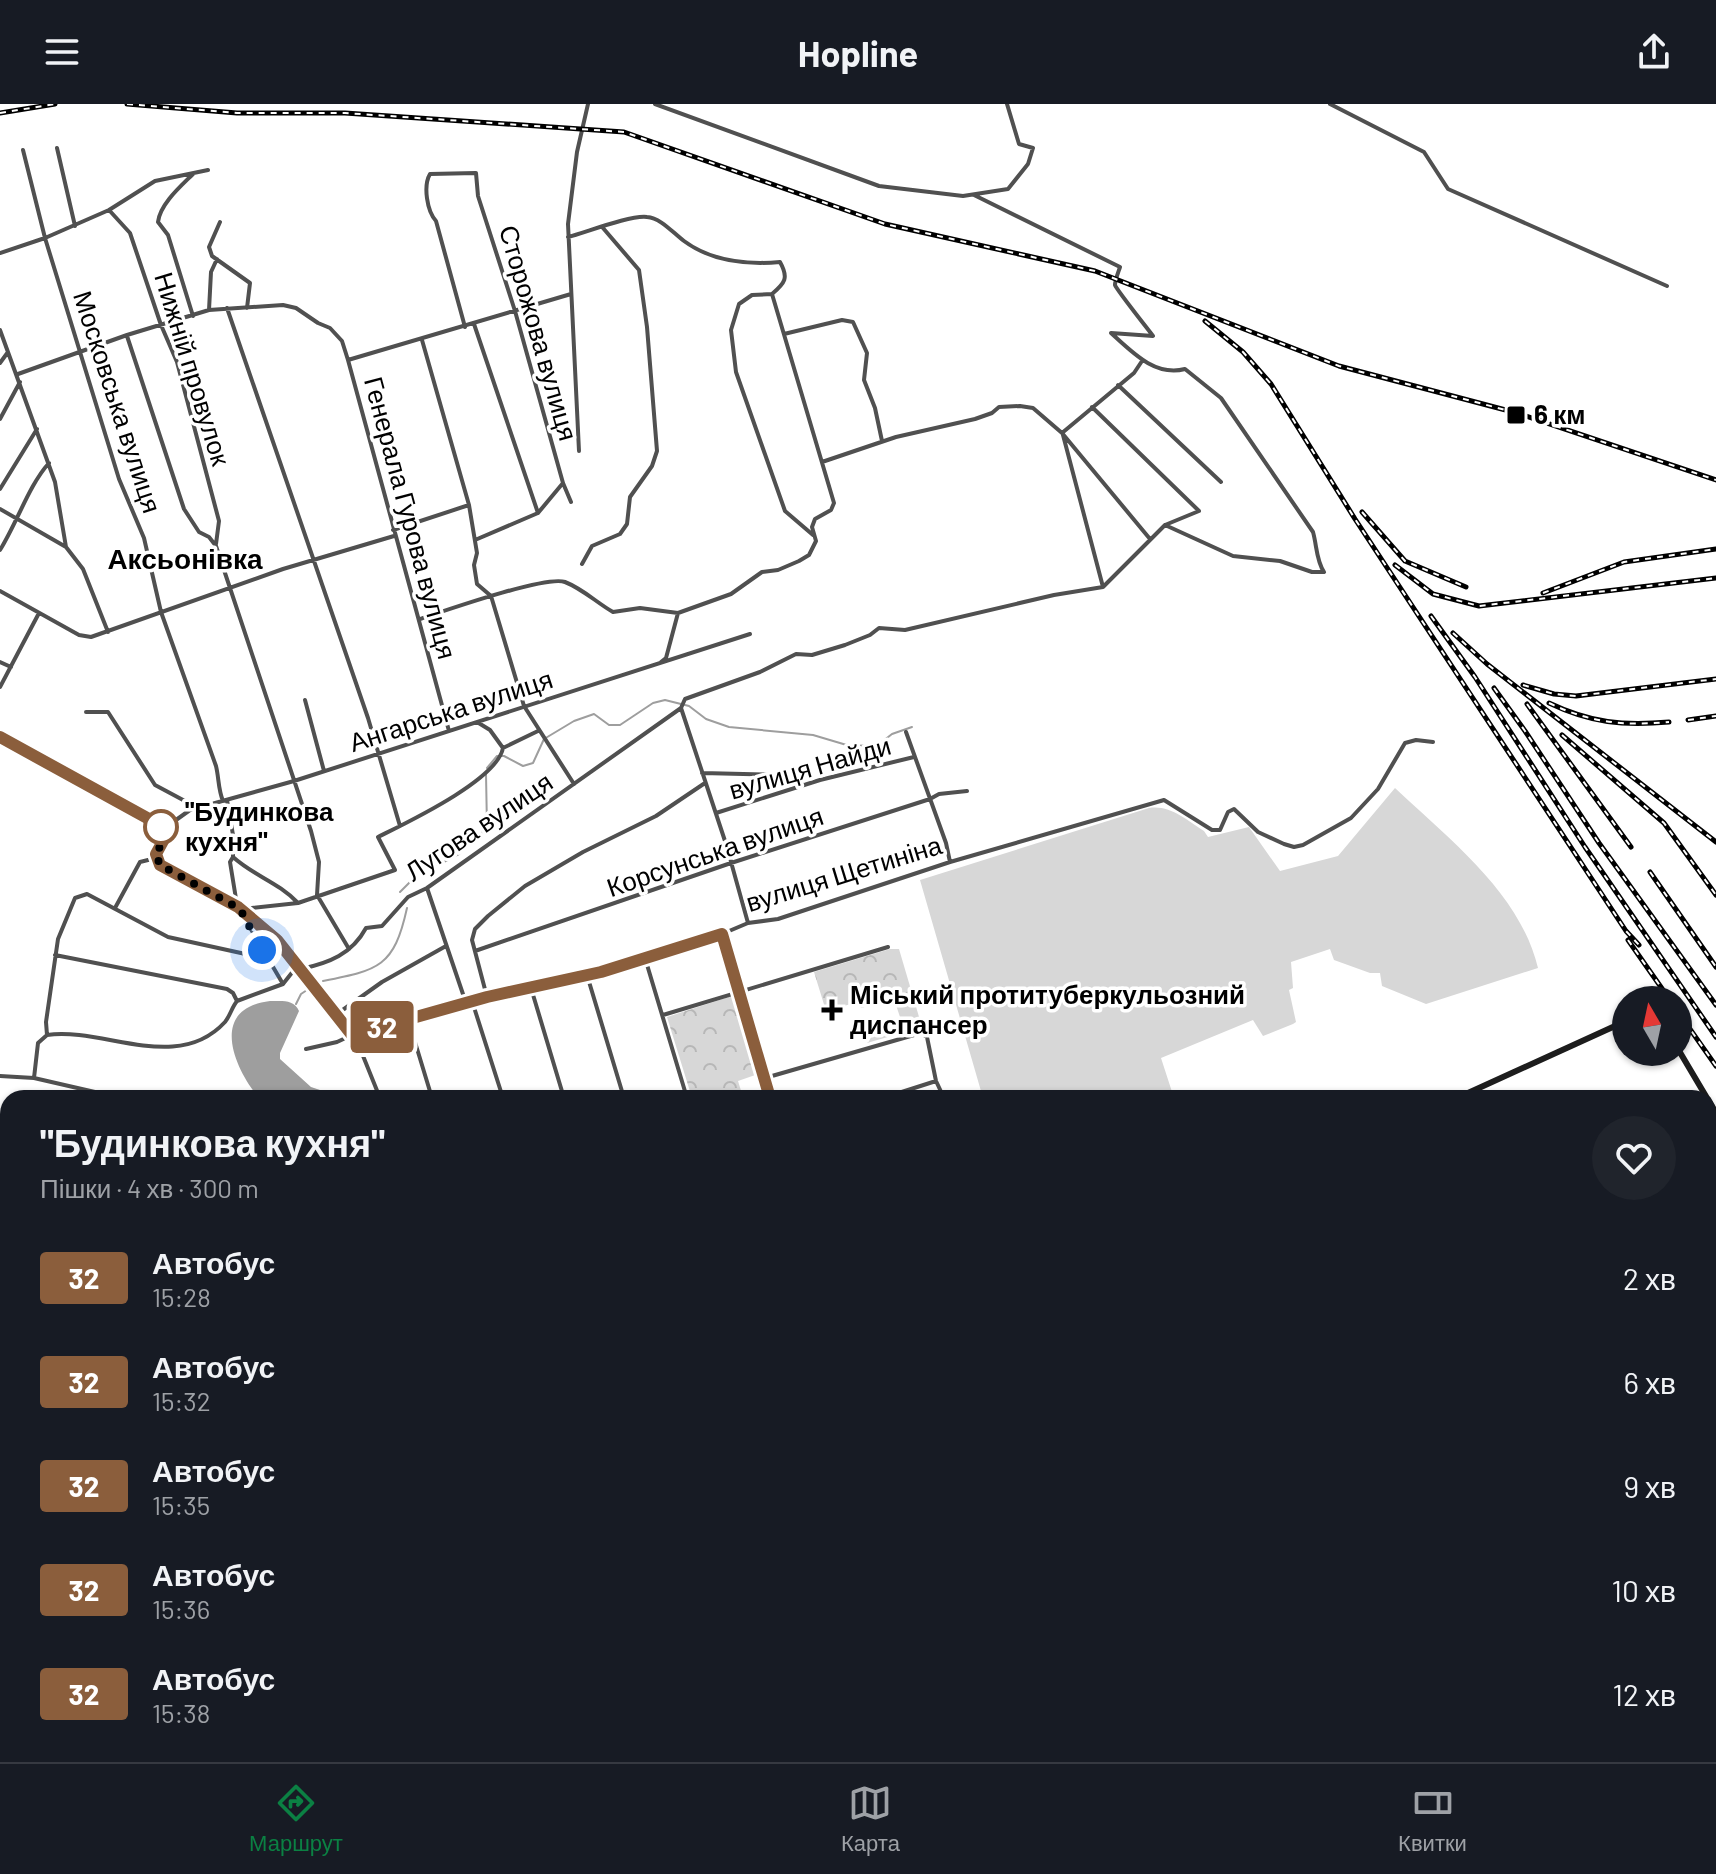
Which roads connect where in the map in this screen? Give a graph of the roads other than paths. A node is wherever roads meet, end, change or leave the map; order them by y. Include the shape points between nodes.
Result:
1 (588, 104) edge
2 (655, 104) edge
3 (1007, 104) edge
4 (1330, 104) edge
5 (57, 148) dead end
6 (23, 150) dead end
7 (208, 170) dead end
8 (195, 172) junction
9 (974, 195) junction
10 (109, 210) junction
11 (220, 222) dead end
12 (75, 226) junction
13 (603, 228) junction
14 (568, 237) junction
15 (45, 238) junction
16 (0, 253) edge
17 (217, 259) junction
18 (1667, 286) dead end
19 (571, 294) junction
20 (772, 294) junction
21 (227, 308) junction
22 (247, 308) junction
23 (209, 310) junction
24 (515, 311) junction
25 (193, 316) junction
26 (474, 324) junction
27 (161, 325) junction
28 (465, 327) junction
29 (0, 330) edge
30 (784, 334) junction
31 (127, 335) junction
32 (422, 340) junction
33 (80, 351) junction
34 (8, 352) junction
35 (348, 360) junction
36 (1142, 361) junction
37 (0, 363) edge
38 (18, 374) junction
39 (20, 382) junction
40 (1118, 385) junction
41 (1092, 407) junction
42 (0, 419) edge
43 (37, 429) junction
44 (1062, 433) junction
45 (882, 441) junction
46 (579, 451) dead end
47 (822, 462) junction
48 (49, 463) junction
49 (1221, 482) dead end
50 (563, 483) junction
51 (0, 489) edge
52 (571, 502) dead end
53 (469, 505) junction
54 (0, 509) edge
55 (538, 513) junction
56 (19, 519) junction
57 (1165, 525) junction
58 (394, 533) junction
59 (814, 536) junction
60 (1150, 539) junction
61 (475, 540) junction
62 (216, 546) junction
63 (66, 547) junction
64 (0, 550) edge
65 (314, 560) junction
66 (582, 564) dead end
67 (1103, 587) junction
68 (230, 589) junction
69 (0, 591) edge
70 (491, 596) junction
71 (161, 612) junction
72 (39, 613) junction
73 (678, 613) junction
74 (419, 620) junction
75 (108, 632) junction
76 (750, 634) dead end
77 (0, 662) edge
78 (656, 666) junction
79 (11, 667) junction
80 (0, 687) edge
81 (305, 700) dead end
82 (524, 706) junction
83 (681, 708) junction
84 (86, 712) dead end
85 (477, 722) junction
86 (449, 731) junction
87 (538, 731) junction
88 (906, 732) dead end
89 (0, 737) edge
90 (1433, 742) dead end
91 (502, 753) junction
92 (378, 754) junction
93 (914, 757) junction
94 (324, 771) junction
95 (702, 773) junction
96 (294, 781) junction
97 (705, 783) junction
98 (574, 784) junction
99 (803, 785) junction
100 (967, 791) dead end
101 (930, 799) junction
102 (225, 800) junction
103 (199, 808) junction
104 (716, 813) junction
105 (400, 826) junction
106 (169, 830) junction
107 (233, 857) junction
108 (156, 858) junction
109 (950, 862) junction
110 (731, 863) junction
111 (427, 888) junction
112 (317, 895) junction
113 (298, 903) junction
114 (115, 908) junction
115 (239, 908) junction
116 (748, 923) junction
117 (722, 934) junction
118 (273, 936) junction
119 (446, 946) junction
120 (888, 947) dead end
121 (349, 949) junction
122 (262, 950) junction
123 (475, 951) junction
124 (55, 955) junction
125 (645, 958) junction
126 (300, 967) junction
127 (587, 975) junction
128 (283, 984) junction
129 (531, 988) junction
130 (738, 992) junction
131 (487, 997) junction
132 (237, 1001) junction
133 (469, 1002) junction
134 (336, 1015) junction
135 (663, 1015) junction
136 (408, 1019) junction
137 (1612, 1027) edge
138 (47, 1035) junction
139 (354, 1035) junction
140 (306, 1049) dead end
141 (1688, 1066) edge
142 (0, 1076) edge
143 (34, 1078) junction
144 (765, 1078) junction
145 (936, 1081) junction
146 (86, 1090) edge
147 (377, 1090) edge
148 (430, 1090) edge
149 (500, 1090) edge
150 (562, 1090) edge
151 (622, 1090) edge
152 (685, 1090) edge
153 (768, 1090) edge
154 (908, 1090) edge
155 (940, 1090) edge
156 (1475, 1090) edge
157 (1703, 1090) edge

1 - 14 street via 569,203
2 - 9 street via 879,186
3 - 9 street via 1019,144 1033,148 1028,164 1008,189
4 - 18 street via 1424,152 1448,189
5 - 12 street
6 - 15 street, Московська вулиця
7 - 8 street
8 - 10 street via 155,181
8 - 25 street via 170,199 158,222 168,235
9 - 36 street via 1120,267 1114,283 1120,297 1153,336 1111,333
10 - 12 street
10 - 27 street, Нижній провулок via 130,233
11 - 17 street via 209,247
12 - 15 street
13 - 14 street
13 - 20 street via 648,217 715,257 751,264 780,262 786,276
13 - 66 street via 639,270 657,451 630,497 627,524 620,534 592,546
14 - 19 street
15 - 16 street
15 - 33 street, Московська вулиця
17 - 22 street via 250,283
17 - 23 street
19 - 24 street
19 - 46 street
20 - 30 street
20 - 59 street via 752,295 739,304 731,330 736,372 785,511
21 - 22 street, Генерала Гурова вулиця
21 - 23 street, Генерала Гурова вулиця
21 - 65 street
22 - 35 street, Генерала Гурова вулиця via 296,308 338,335
23 - 25 street, Генерала Гурова вулиця
24 - 26 street
24 - 28 street, Сторожова вулиця via 478,196 476,173 430,174 429,209
24 - 50 street, Сторожова вулиця
25 - 27 street, Генерала Гурова вулиця
26 - 28 street
26 - 55 street
27 - 31 street, Генерала Гурова вулиця
27 - 62 street, Нижній провулок via 177,362 219,521
28 - 32 street
29 - 34 street
30 - 45 street via 853,322 867,353 864,380
30 - 47 street
31 - 33 street, Генерала Гурова вулиця
31 - 62 street via 184,509
32 - 35 street
32 - 53 street
33 - 38 street, Генерала Гурова вулиця
33 - 71 street, Московська вулиця via 119,479 144,538
34 - 37 street
34 - 38 street
35 - 58 street, Генерала Гурова вулиця
36 - 40 street
36 - 57 street via 1170,373 1185,369 1221,398 1313,532 1324,572 1233,556
38 - 39 street
39 - 42 street
39 - 43 street
40 - 41 street
40 - 49 street
41 - 44 street
41 - 57 street via 1199,511
43 - 48 street
43 - 51 street
44 - 45 street via 1033,408 1020,406 999,407 975,419
44 - 60 street
44 - 67 street
45 - 47 street
47 - 59 street via 834,503 815,519
48 - 56 street
48 - 63 street
50 - 52 street, Сторожова вулиця
50 - 55 street
53 - 58 street
53 - 61 street
54 - 56 street
55 - 61 street
56 - 63 street
56 - 64 street
57 - 60 street
58 - 65 street
58 - 74 street, Генерала Гурова вулиця
59 - 73 street via 809,555 799,561 762,572 731,594
60 - 67 street
61 - 70 street via 477,584
62 - 68 street
63 - 75 street via 83,569
65 - 68 street
65 - 92 street
67 - 83 street via 905,630 879,628 845,645 796,654 685,699
68 - 71 street
68 - 96 street
69 - 72 street
70 - 73 street via 558,581 613,612 640,608
70 - 74 street
70 - 82 street
71 - 75 street
71 - 102 street, Московська вулиця
72 - 75 street via 79,635
72 - 79 street
73 - 78 street via 666,658
74 - 86 street, Генерала Гурова вулиця
76 - 78 street, Ангарська вулиця
77 - 79 street
78 - 82 street, Ангарська вулиця
79 - 80 street
81 - 94 street
82 - 85 street, Ангарська вулиця
82 - 87 street
83 - 95 street
83 - 98 street, Лугова вулиця
84 - 103 street via 108,712 155,785
85 - 86 street, Ангарська вулиця
85 - 91 street via 490,730
86 - 92 street, Ангарська вулиця
87 - 91 street
87 - 98 street
88 - 93 street
89 - 106 street
90 - 109 street, вулиця Щетиніна via 1405,743 1378,789 1351,818 1303,845 1294,847 1258,832 1234,809 1220,830 1212,830 1164,800
91 - 105 street via 490,771
92 - 94 street, Ангарська вулиця
92 - 105 street
93 - 99 street, вулиця Найди
93 - 101 street
94 - 96 street, Ангарська вулиця
95 - 97 street
95 - 99 street via 791,775
96 - 102 street, Ангарська вулиця
96 - 112 street via 319,862
97 - 104 street
97 - 123 street via 656,816 516,892 475,929
98 - 111 street, Лугова вулиця
99 - 104 street, вулиця Найди
100 - 101 street, Корсунська вулиця
101 - 109 street
101 - 110 street, Корсунська вулиця
102 - 103 street, Ангарська вулиця
102 - 107 street, Московська вулиця
103 - 106 street, Ангарська вулиця via 183,813
104 - 110 street
105 - 112 street via 378,837 395,870
106 - 108 street
107 - 113 street
107 - 115 street, Московська вулиця
108 - 114 street via 140,862
108 - 115 street via 166,869
109 - 116 street, вулиця Щетиніна via 778,919
110 - 116 street
110 - 123 street, Корсунська вулиця
111 - 119 street
111 - 121 street, Лугова вулиця via 408,897 382,926 366,928
112 - 113 street
112 - 121 street
113 - 115 street
114 - 122 street via 168,937 250,955
114 - 124 street via 87,894 75,898
115 - 118 street
115 - 122 street, Московська вулиця
116 - 117 street, вулиця Щетиніна
117 - 125 street, вулиця Щетиніна
117 - 130 street
118 - 122 street
118 - 126 street
119 - 133 street
119 - 134 street
120 - 130 street
121 - 126 street, Лугова вулиця via 325,964
122 - 128 street, Московська вулиця
123 - 131 street
124 - 132 street via 227,989
124 - 138 street
125 - 127 street, вулиця Щетиніна
125 - 135 street
126 - 128 street
126 - 134 street
127 - 129 street, вулиця Щетиніна
127 - 151 street
128 - 132 street
129 - 131 street, вулиця Щетиніна
129 - 150 street
130 - 135 street
130 - 144 street
131 - 133 street, вулиця Щетиніна
132 - 138 street via 222,1024 182,1047
133 - 136 street, вулиця Щетиніна
133 - 149 street
134 - 139 street
135 - 152 street
136 - 139 street, вулиця Щетиніна
136 - 148 street
137 - 156 street
138 - 143 street via 38,1043
139 - 140 street
139 - 147 street
141 - 157 street
142 - 143 street
143 - 146 street
144 - 145 street via 921,1033 927,1037
144 - 153 street
145 - 154 street
145 - 155 street

